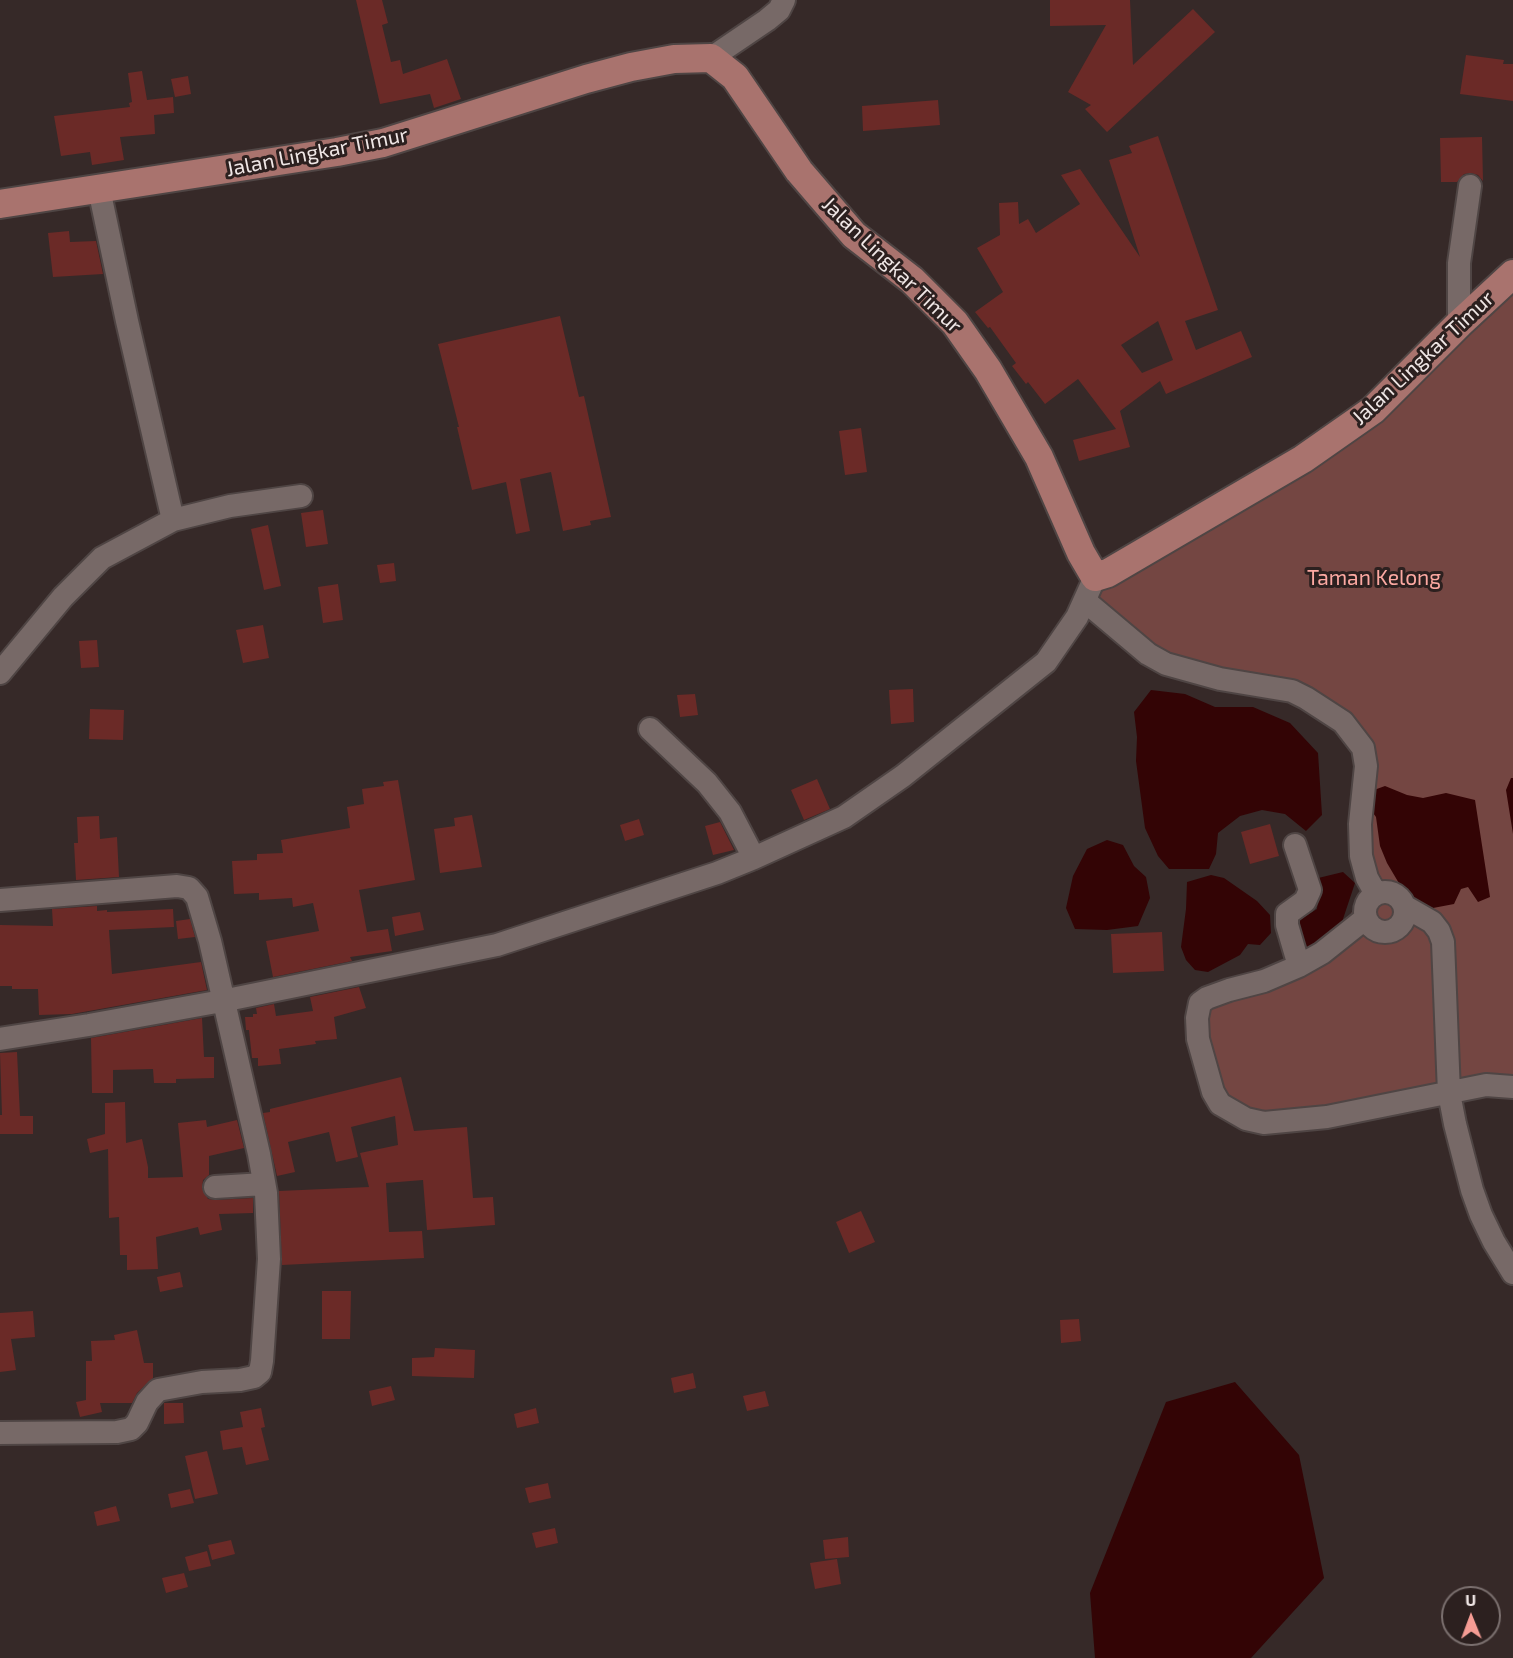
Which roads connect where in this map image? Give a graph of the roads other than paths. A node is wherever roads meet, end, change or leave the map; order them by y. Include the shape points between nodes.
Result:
1 (784, 0) edge
2 (711, 58) junction
3 (1470, 186) dead end
4 (99, 189) junction
5 (0, 204) edge
6 (1513, 274) edge
7 (1460, 324) junction
8 (301, 496) dead end
9 (173, 520) junction
10 (1090, 589) junction
11 (0, 673) edge
12 (650, 729) dead end
13 (1295, 845) dead end
14 (754, 858) junction
15 (1376, 894) junction
16 (0, 900) edge
17 (1404, 906) junction
18 (1366, 918) junction
19 (1299, 966) junction
20 (222, 1001) junction
21 (0, 1039) edge
22 (1513, 1087) edge
23 (1449, 1093) junction
24 (264, 1184) junction
25 (215, 1187) dead end
26 (1513, 1273) edge
27 (0, 1433) edge

1 - 2 street via 767,20
2 - 4 main road, Jalan Lingkar Timur via 674,59 620,70 383,143
2 - 10 main road, Jalan Lingkar Timur via 735,77 799,171 854,235 912,280 956,322 1039,457 1081,553
3 - 7 street via 1459,263
4 - 5 main road, Jalan Lingkar Timur
4 - 9 street
6 - 7 main road, Jalan Lingkar Timur
7 - 10 main road, Jalan Lingkar Timur via 1373,410 1311,453 1108,573
8 - 9 street via 230,506
9 - 11 street via 102,558 63,597
10 - 14 street via 1077,617 1046,662 903,776 844,817
10 - 15 street via 1148,654 1166,664 1292,692 1343,722 1363,748 1361,856
12 - 14 street via 707,783 730,812
13 - 19 street via 1310,890 1305,901 1287,914
14 - 20 street via 506,943
15 - 17 street via 1389,893
15 - 18 street via 1366,904
16 - 20 street via 189,888 197,897 207,930
17 - 18 street via 1403,920 1394,930 1374,929
17 - 23 street via 1432,922 1443,942
18 - 19 street
19 - 23 street via 1200,1003 1198,1039 1220,1104 1246,1119 1264,1123 1327,1117
20 - 21 street
20 - 24 street
22 - 23 street via 1486,1085
23 - 26 street via 1472,1190 1494,1242
24 - 25 street
24 - 27 street via 269,1259 260,1372 248,1379 158,1390 131,1429

